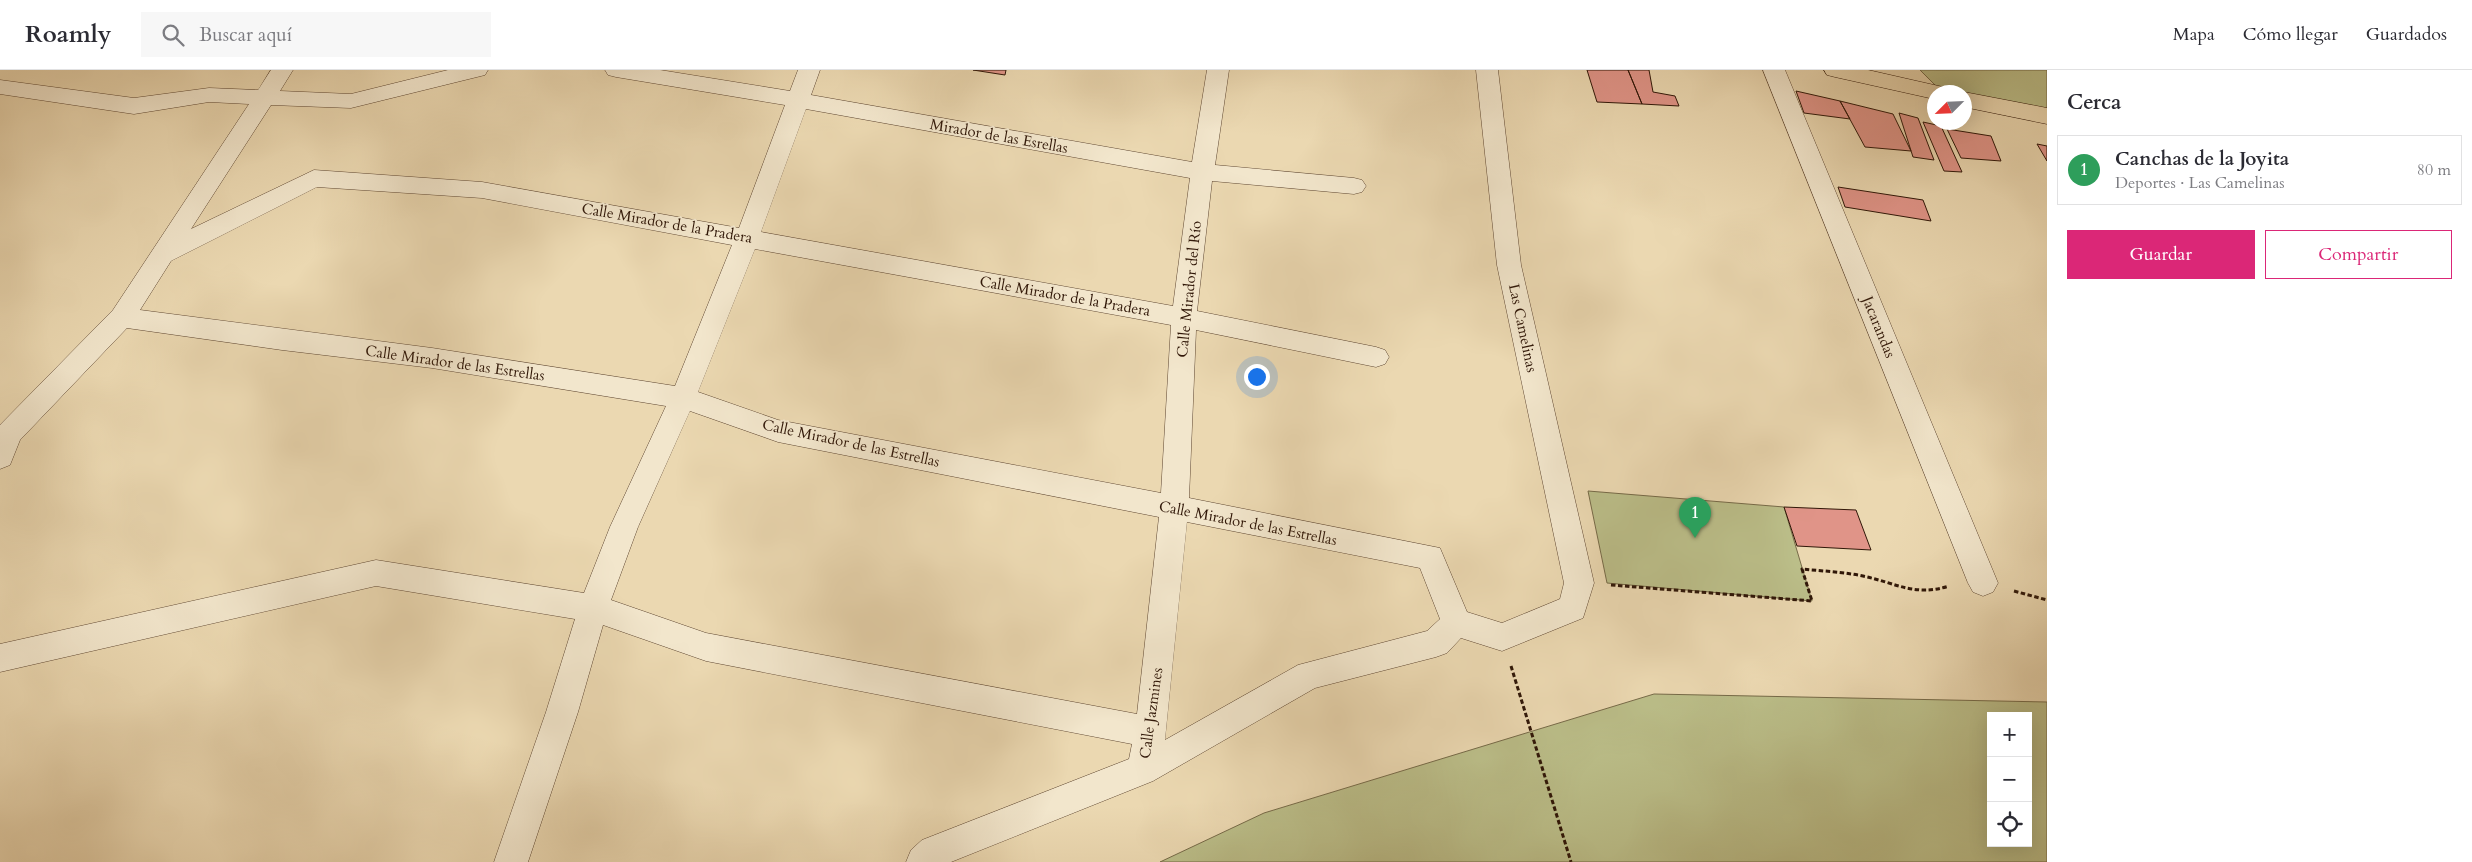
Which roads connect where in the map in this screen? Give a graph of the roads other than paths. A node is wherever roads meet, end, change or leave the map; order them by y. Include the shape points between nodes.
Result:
1 (282, 70) edge
2 (477, 70) edge
3 (616, 70) edge
4 (810, 70) edge
5 (1218, 70) edge
6 (1487, 70) edge
7 (1774, 70) edge
8 (1835, 70) edge
9 (0, 87) edge
10 (1927, 90) edge
11 (264, 97) junction
12 (797, 100) junction
13 (1972, 101) edge
14 (2047, 116) edge
15 (1202, 172) junction
16 (1354, 186) dead end
17 (747, 238) junction
18 (163, 254) junction
19 (122, 316) junction
20 (1184, 318) junction
21 (1376, 357) dead end
22 (683, 398) junction
23 (0, 457) edge
24 (1174, 509) junction
25 (1983, 583) road end
26 (593, 608) junction
27 (1456, 623) junction
28 (0, 658) edge
29 (1150, 732) junction
30 (1142, 770) junction
31 (511, 862) edge
32 (923, 862) edge

1 - 11 street
2 - 11 street via 351,101
3 - 12 street, Mirador de las Esrellas
4 - 12 street
5 - 15 street, Calle Mirador del Río
6 - 27 street, Las Camelinas via 1509,266 1579,583 1573,608 1502,637
7 - 25 street, Jacarandas
8 - 10 main road
9 - 11 street via 134,106 209,95
11 - 18 street
12 - 15 street, Mirador de las Esrellas
12 - 17 street
13 - 14 main road
15 - 16 street, Mirador de las Esrellas
15 - 20 street, Calle Mirador del Río
17 - 18 street, Calle Mirador de la Pradera via 482,190 314,178
17 - 20 street, Calle Mirador de la Pradera
17 - 22 street
18 - 19 street
19 - 22 street, Calle Mirador de las Estrellas via 432,358
19 - 23 street via 9,434
20 - 21 street, Calle Mirador de la Pradera
20 - 24 street, Calle Mirador del Río
22 - 24 street, Calle Mirador de las Estrellas via 778,431
22 - 26 street via 624,527
24 - 27 street, Calle Mirador de las Estrellas via 1430,557
24 - 29 street, Calle Jazmines
26 - 28 street via 376,573
26 - 29 street via 706,647
26 - 31 street
27 - 30 street via 1436,643 1308,675
29 - 30 street, Calle Jazmines
30 - 32 street, Calle Jazmines via 934,852

